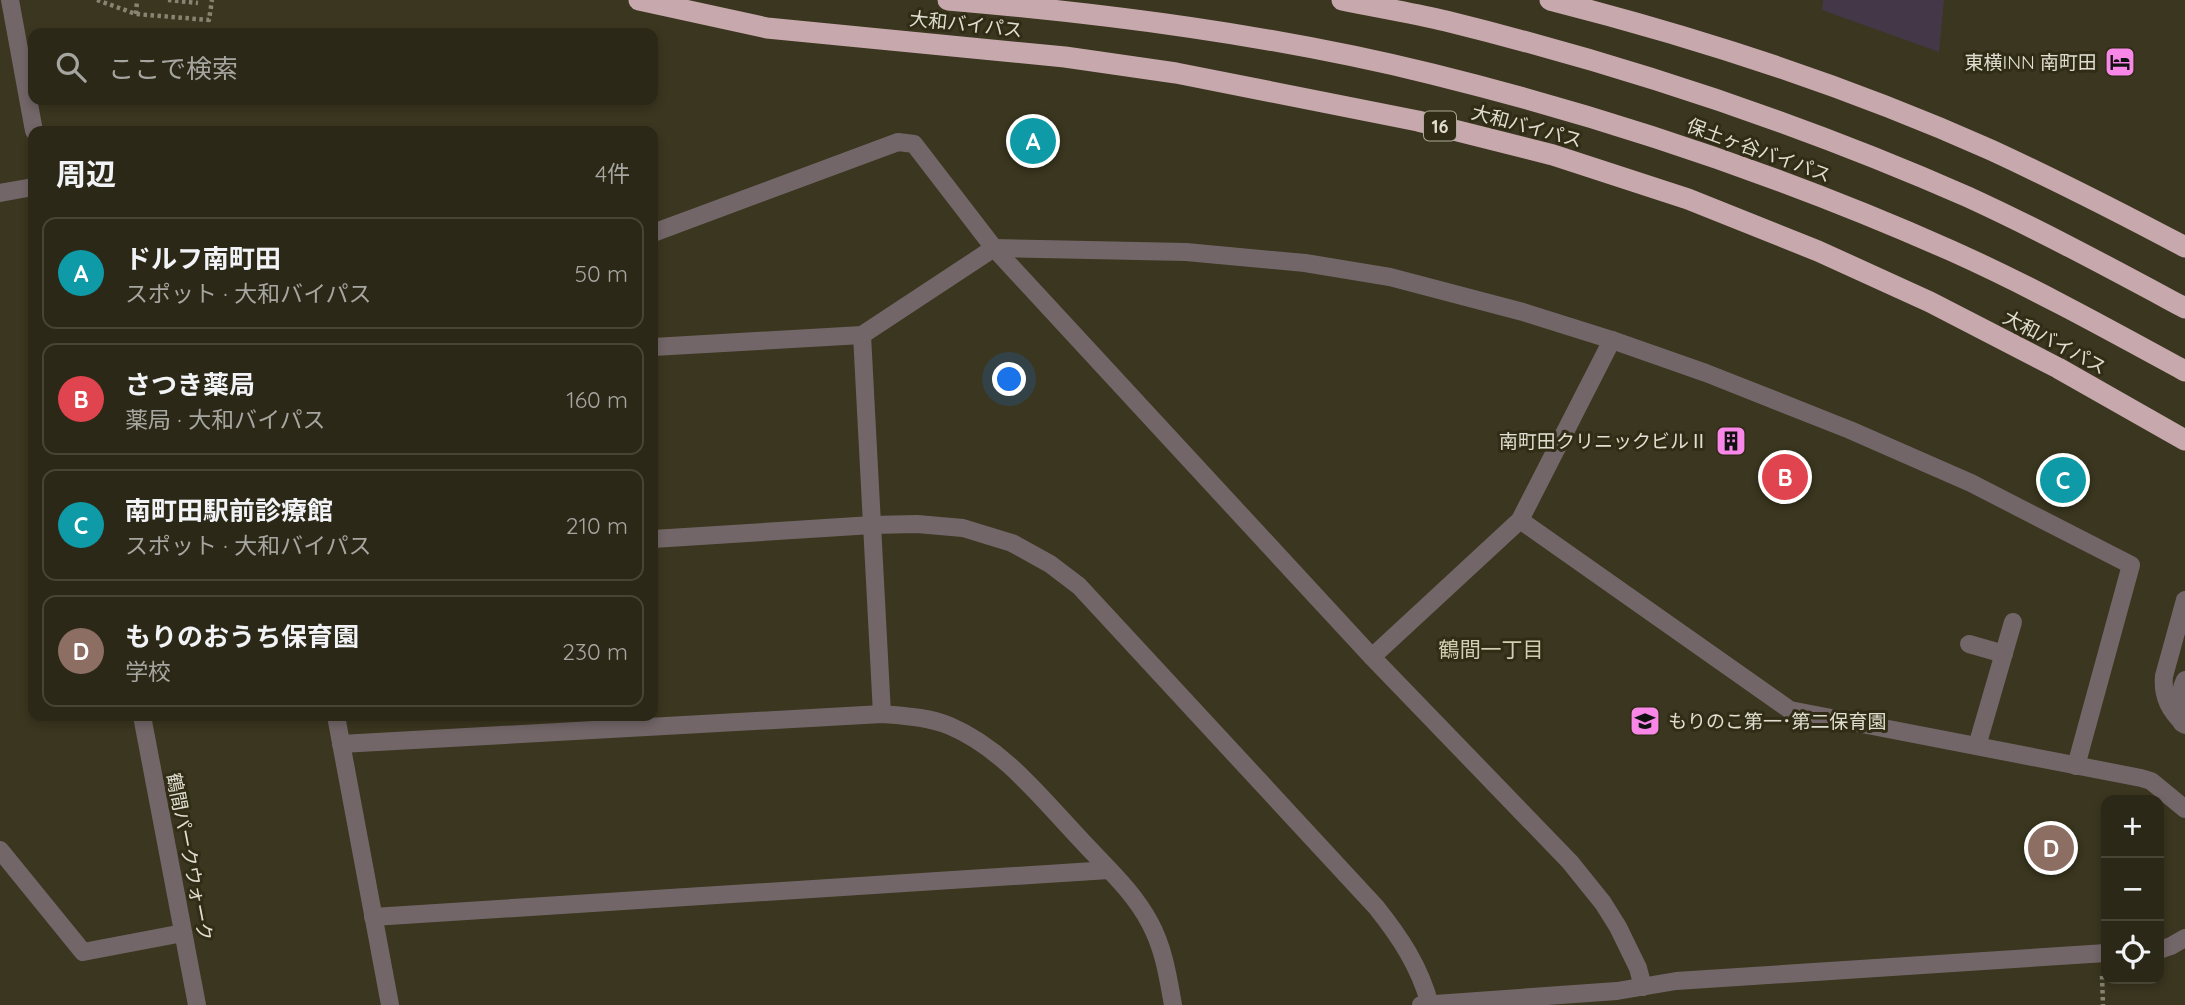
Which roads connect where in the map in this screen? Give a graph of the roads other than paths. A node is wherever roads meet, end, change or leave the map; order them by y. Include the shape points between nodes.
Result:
1 (10, 0) edge
2 (639, 0) edge
3 (948, 0) edge
4 (1342, 0) edge
5 (1550, 0) edge
6 (28, 98) edge
7 (29, 105) edge
8 (33, 126) edge
9 (28, 188) edge
10 (0, 193) edge
11 (658, 231) edge
12 (2181, 247) edge
13 (994, 248) junction
14 (2185, 308) edge
15 (862, 335) junction
16 (1612, 340) junction
17 (658, 347) edge
18 (2185, 371) edge
19 (2185, 440) edge
20 (1520, 520) junction
21 (872, 525) junction
22 (658, 539) edge
23 (2185, 600) edge
24 (2013, 622) dead end
25 (1969, 644) dead end
26 (2004, 654) junction
27 (1372, 657) junction
28 (2185, 680) edge
29 (882, 714) junction
30 (143, 721) edge
31 (337, 721) edge
32 (2183, 724) edge
33 (341, 744) junction
34 (1977, 746) junction
35 (2077, 766) junction
36 (2185, 809) edge
37 (0, 850) edge
38 (1110, 870) junction
39 (373, 917) junction
40 (183, 933) junction
41 (2185, 938) edge
42 (2164, 948) edge
43 (2101, 953) edge
44 (1643, 987) junction
45 (197, 1005) edge
46 (390, 1005) edge
47 (1173, 1005) edge
48 (1427, 1005) edge

1 - 6 street
2 - 19 highway, 大和バイパス / 16 via 767,28 1065,57 1176,74 1418,121 1553,155 1688,198 1831,257 2058,368
3 - 18 highway, 保土ヶ谷バイパス via 1127,19 1291,44 1566,110 1701,152 1954,252
4 - 14 highway, 保土ヶ谷バイパス via 1578,55 1716,99 1968,197
5 - 12 highway via 1728,51 1870,101 1991,150
7 - 8 street
9 - 10 street
11 - 13 street via 898,142 914,144
13 - 15 street
13 - 16 street via 1186,252 1305,263 1390,277
13 - 27 street
15 - 17 street
15 - 21 street
16 - 20 street
16 - 35 street via 1850,430 1971,483 2131,565
20 - 27 street
20 - 34 street via 1790,710
21 - 22 street
21 - 29 street
21 - 48 street via 963,528 1012,543 1079,586 1376,907 1417,967
23 - 32 street via 2163,688 2167,704
24 - 26 street
25 - 26 street
26 - 34 street
27 - 44 street via 1570,862 1618,927
28 - 32 street via 2179,704
29 - 33 street
29 - 38 street via 950,726 981,743 1014,769
30 - 40 street, 鶴間パークウォーク
31 - 33 street
33 - 39 street
34 - 35 street
35 - 36 street via 2151,781
37 - 40 street via 83,952
38 - 39 street
38 - 47 street via 1150,923 1166,965
39 - 46 street
40 - 45 street, 鶴間パークウォーク
41 - 42 street
43 - 44 street via 1676,981
44 - 48 street

